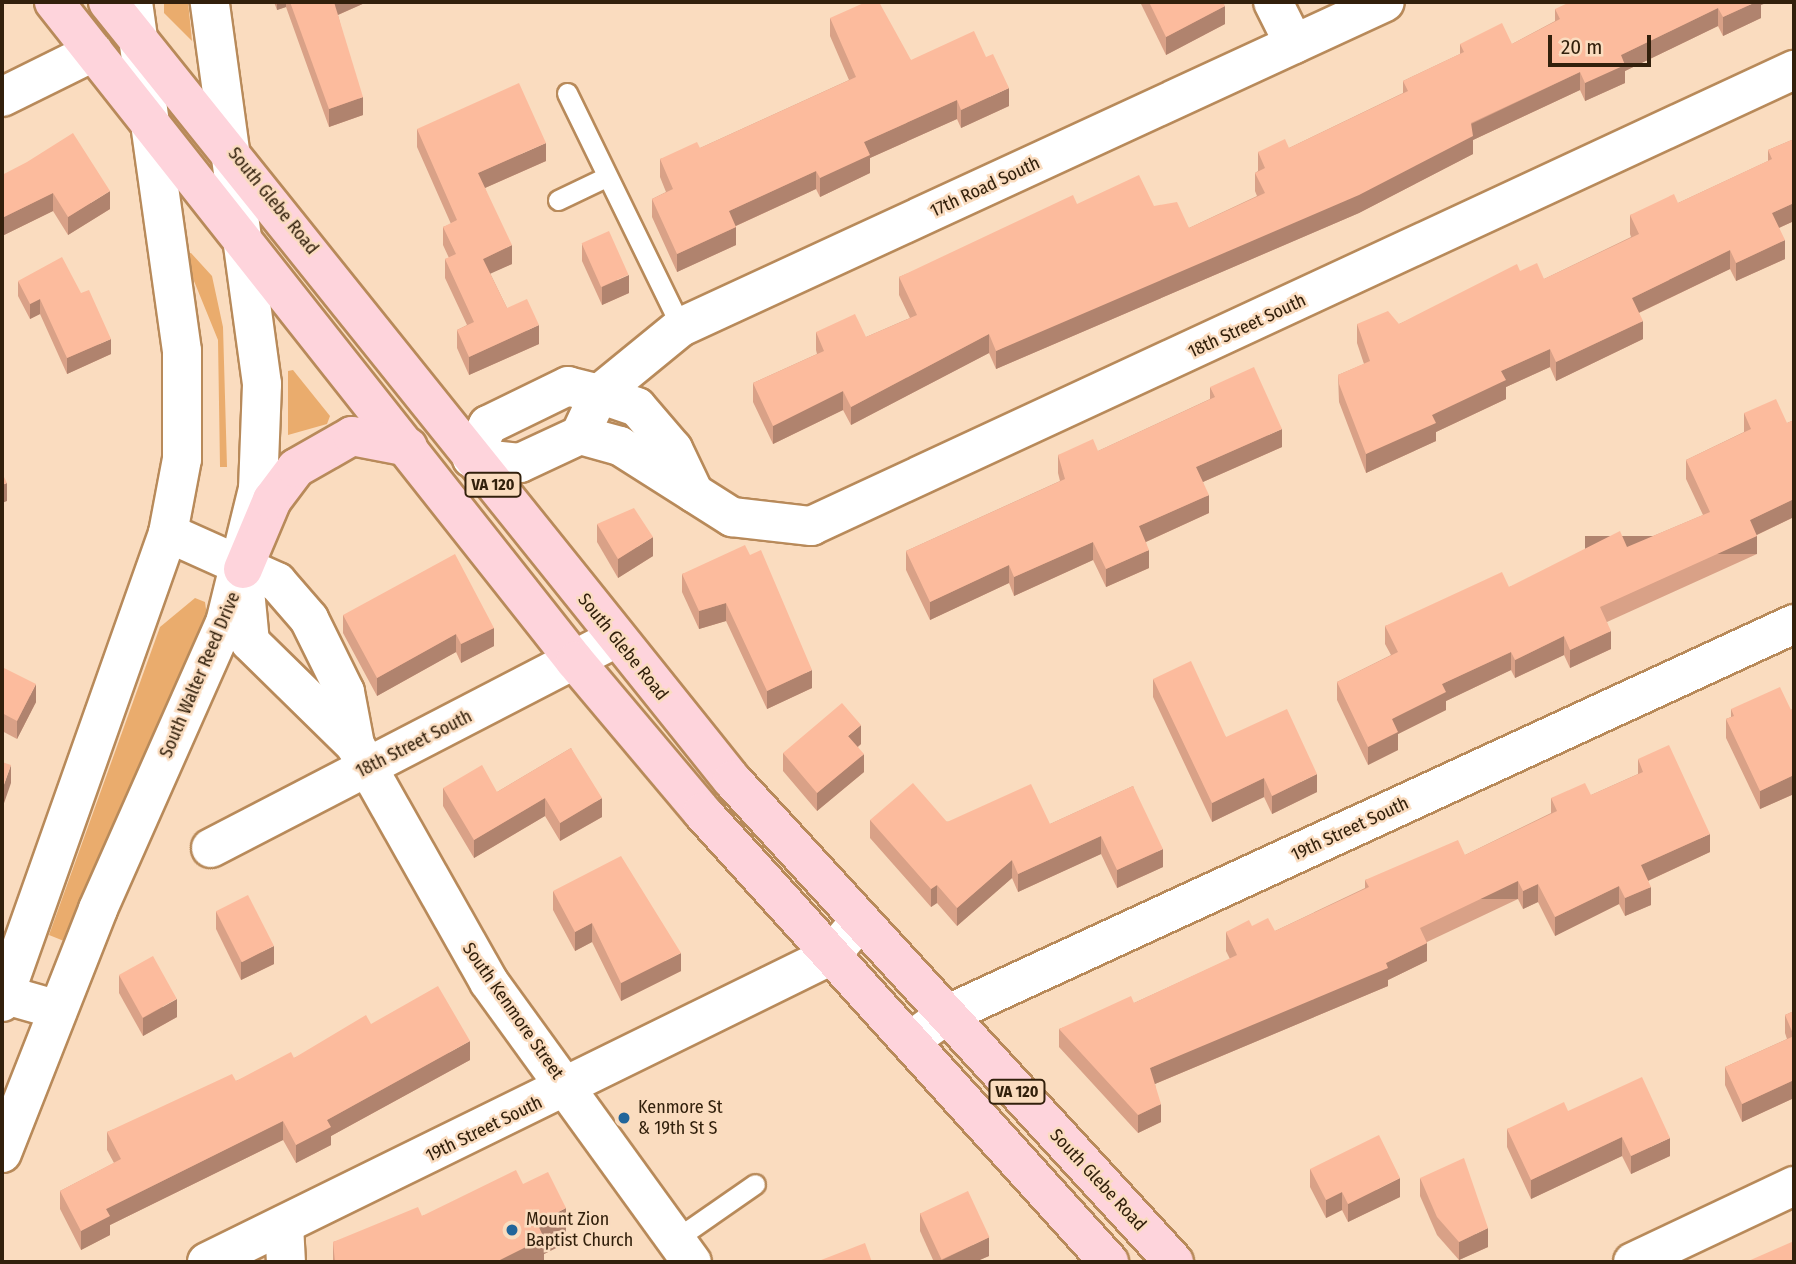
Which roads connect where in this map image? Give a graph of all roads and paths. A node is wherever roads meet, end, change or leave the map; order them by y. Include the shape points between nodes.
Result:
1 (54, 2) edge
2 (108, 2) edge
3 (210, 2) edge
4 (1273, 2) edge
5 (1385, 2) edge
6 (134, 19) edge
7 (1294, 44) junction
8 (93, 52) junction
9 (1794, 70) edge
10 (567, 93) dead end
11 (2, 97) edge
12 (148, 125) junction
13 (230, 146) junction
14 (604, 178) junction
15 (558, 200) dead end
16 (242, 240) junction
17 (681, 327) junction
18 (599, 394) junction
19 (580, 435) junction
20 (408, 447) junction
21 (471, 458) junction
22 (433, 480) junction
23 (694, 493) junction
24 (168, 533) junction
25 (243, 569) junction
26 (1794, 624) edge
27 (615, 639) junction
28 (575, 661) junction
29 (362, 757) junction
30 (211, 848) dead end
31 (860, 922) junction
32 (830, 956) junction
33 (3, 997) edge
34 (58, 1010) junction
35 (946, 1015) junction
36 (910, 1041) junction
37 (568, 1088) junction
38 (2, 1153) edge
39 (755, 1184) dead end
40 (1794, 1186) edge
41 (285, 1244) edge
42 (684, 1251) edge
43 (207, 1262) edge
44 (1109, 1262) edge
45 (1174, 1262) edge
46 (1633, 1262) edge

1 - 8 main road, VA 120
2 - 6 main road, South Glebe Road / VA 120
3 - 13 street, South Walter Reed Drive
4 - 7 street
5 - 7 street, 17th Road South
6 - 8 main road
6 - 12 street
6 - 13 main road, South Glebe Road / VA 120
7 - 17 street, 17th Road South
8 - 11 street
8 - 12 main road, VA 120
9 - 23 street, 18th Street South via 811,526 732,517
10 - 14 lane
12 - 16 main road, VA 120
12 - 24 street via 186,401
13 - 16 street, South Walter Reed Drive
13 - 21 main road, South Glebe Road / VA 120
14 - 15 lane
14 - 17 lane
16 - 20 main road, VA 120
16 - 25 street, South Walter Reed Drive via 262,384 258,489
17 - 18 street, 17th Road South
18 - 19 street, 17th Road South
18 - 21 street via 568,386 488,425
18 - 23 street via 637,407 673,449
19 - 21 street via 520,463
19 - 23 street, 18th Street South via 620,446
20 - 22 main road, VA 120
20 - 25 main road via 352,436 296,468 272,500
21 - 22 main road
21 - 27 main road, South Glebe Road / VA 120
22 - 28 main road, VA 120
24 - 25 street, South Kenmore Street
24 - 33 street
25 - 29 street, South Kenmore Street via 250,642
25 - 29 street, South Kenmore Street via 277,582 309,619 345,692
25 - 34 street, South Walter Reed Drive
26 - 35 street, 19th Street South
27 - 28 street, 18th Street South
27 - 31 main road, South Glebe Road / VA 120
28 - 29 street, 18th Street South
28 - 32 main road, VA 120
29 - 30 street, 18th Street South
29 - 37 street, South Kenmore Street via 489,982
31 - 32 street, 19th Street South
31 - 35 main road, South Glebe Road / VA 120
32 - 36 main road, VA 120
32 - 37 street, 19th Street South
33 - 34 street
34 - 38 street, South Walter Reed Drive
35 - 36 street, 19th Street South
35 - 45 main road, South Glebe Road / VA 120
36 - 44 main road, VA 120
37 - 41 street, 19th Street South
37 - 42 street, South Kenmore Street
39 - 42 lane
40 - 46 street
41 - 43 street, 19th Street South

